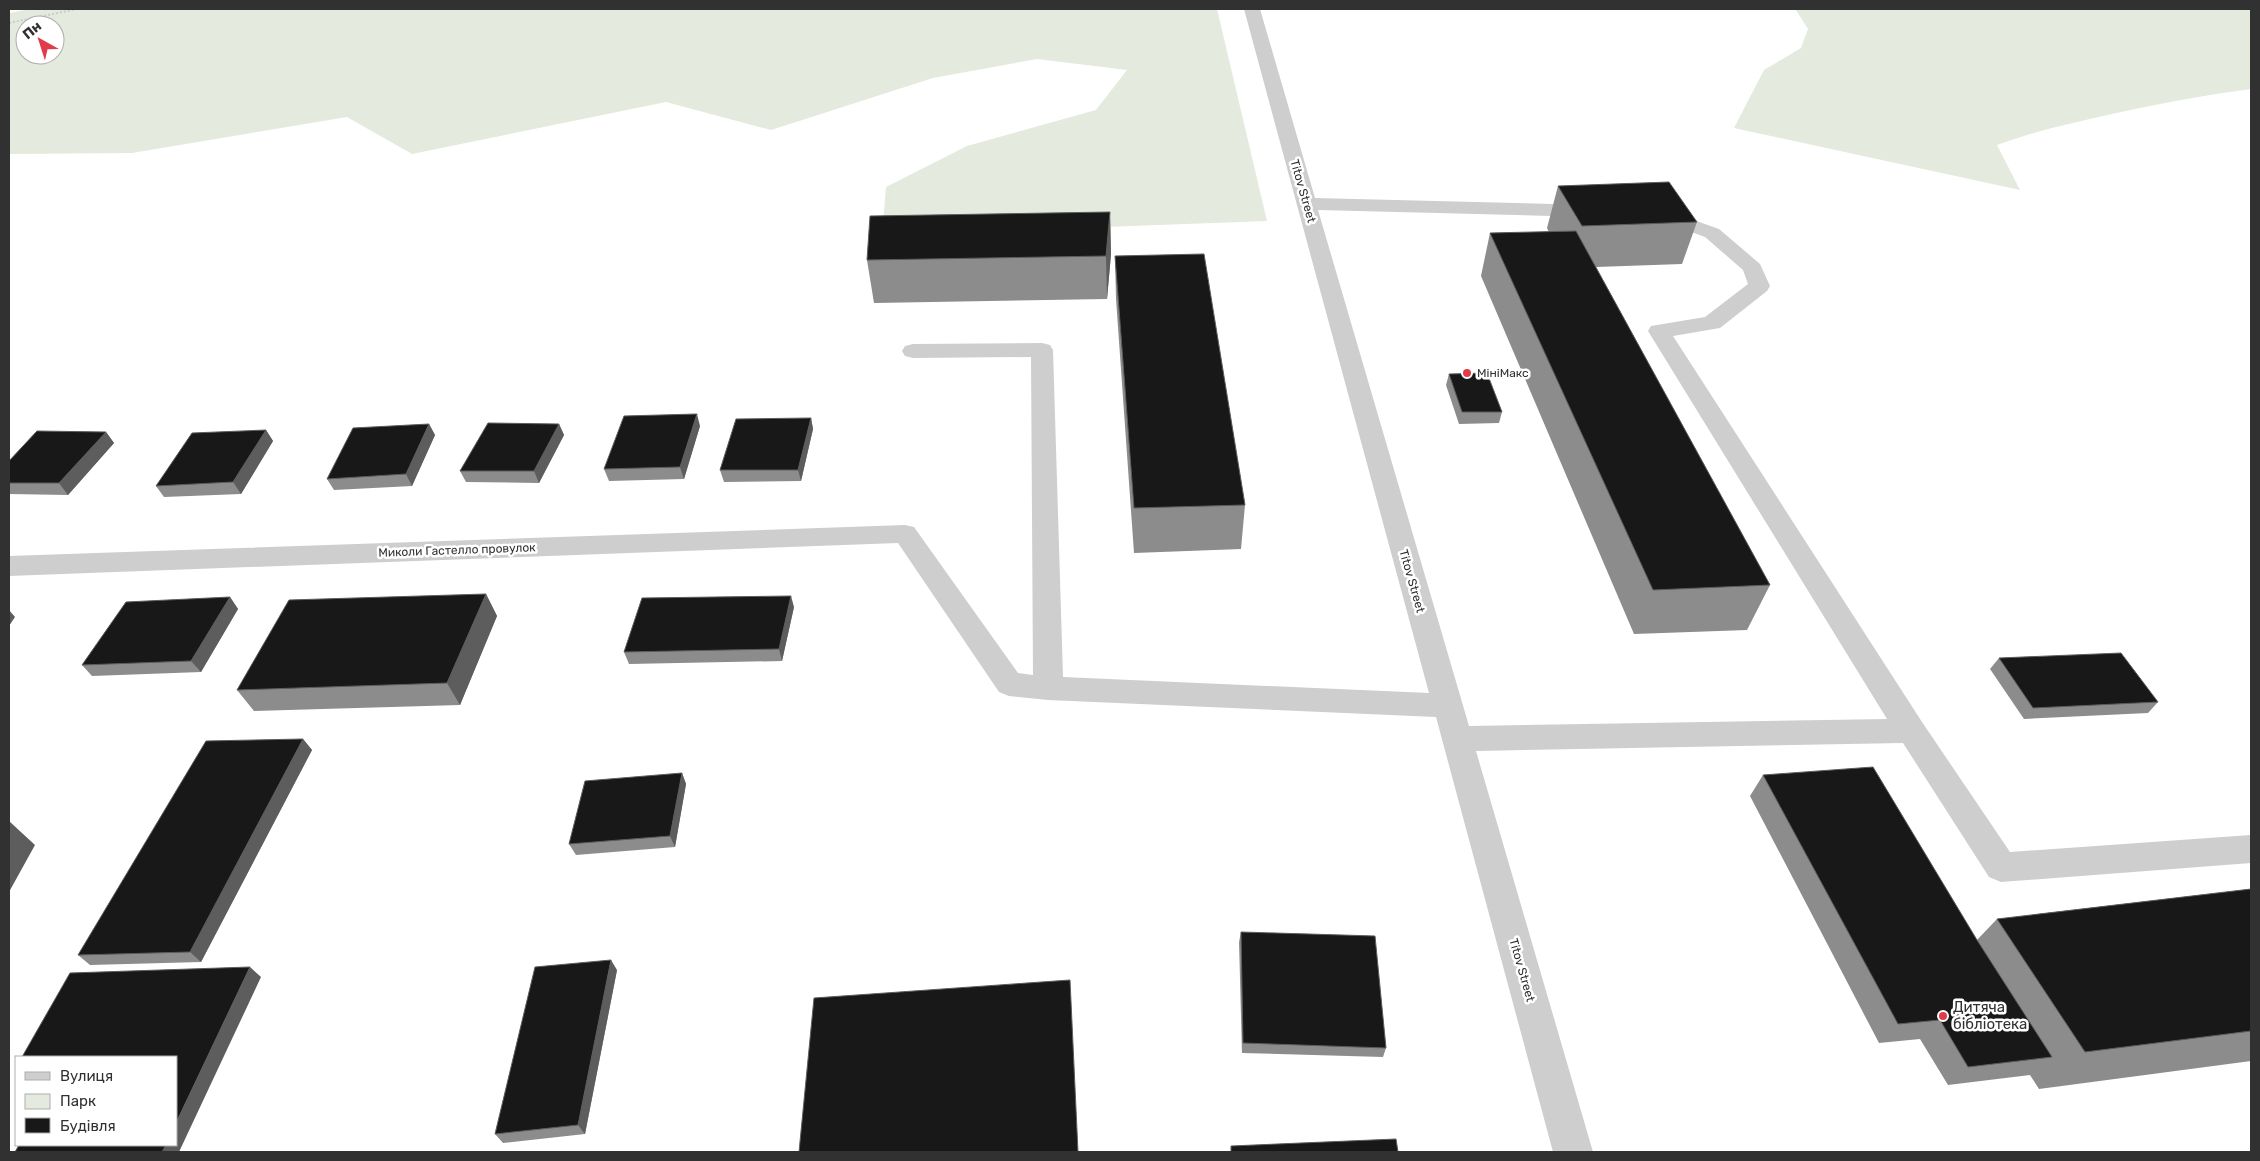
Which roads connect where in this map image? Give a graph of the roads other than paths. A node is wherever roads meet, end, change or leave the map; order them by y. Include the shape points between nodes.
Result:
1 (1252, 9) edge
2 (1307, 204) junction
3 (1606, 211) edge
4 (1636, 212) edge
5 (913, 351) dead end
6 (9, 566) edge
7 (1048, 688) junction
8 (1447, 706) junction
9 (1911, 731) junction
10 (1457, 739) junction
11 (2251, 849) edge
12 (1573, 1152) edge

1 - 2 street, Titov Street
2 - 3 street
2 - 8 street, Titov Street
4 - 9 street via 1656,213 1712,233 1753,268 1759,286 1712,324 1659,331
5 - 7 street via 1042,350
6 - 7 street, Миколи Гастелло провулок via 905,534 1009,684
7 - 8 street
8 - 10 street, Titov Street
9 - 10 street
9 - 11 street via 2001,867
10 - 12 street, Titov Street

